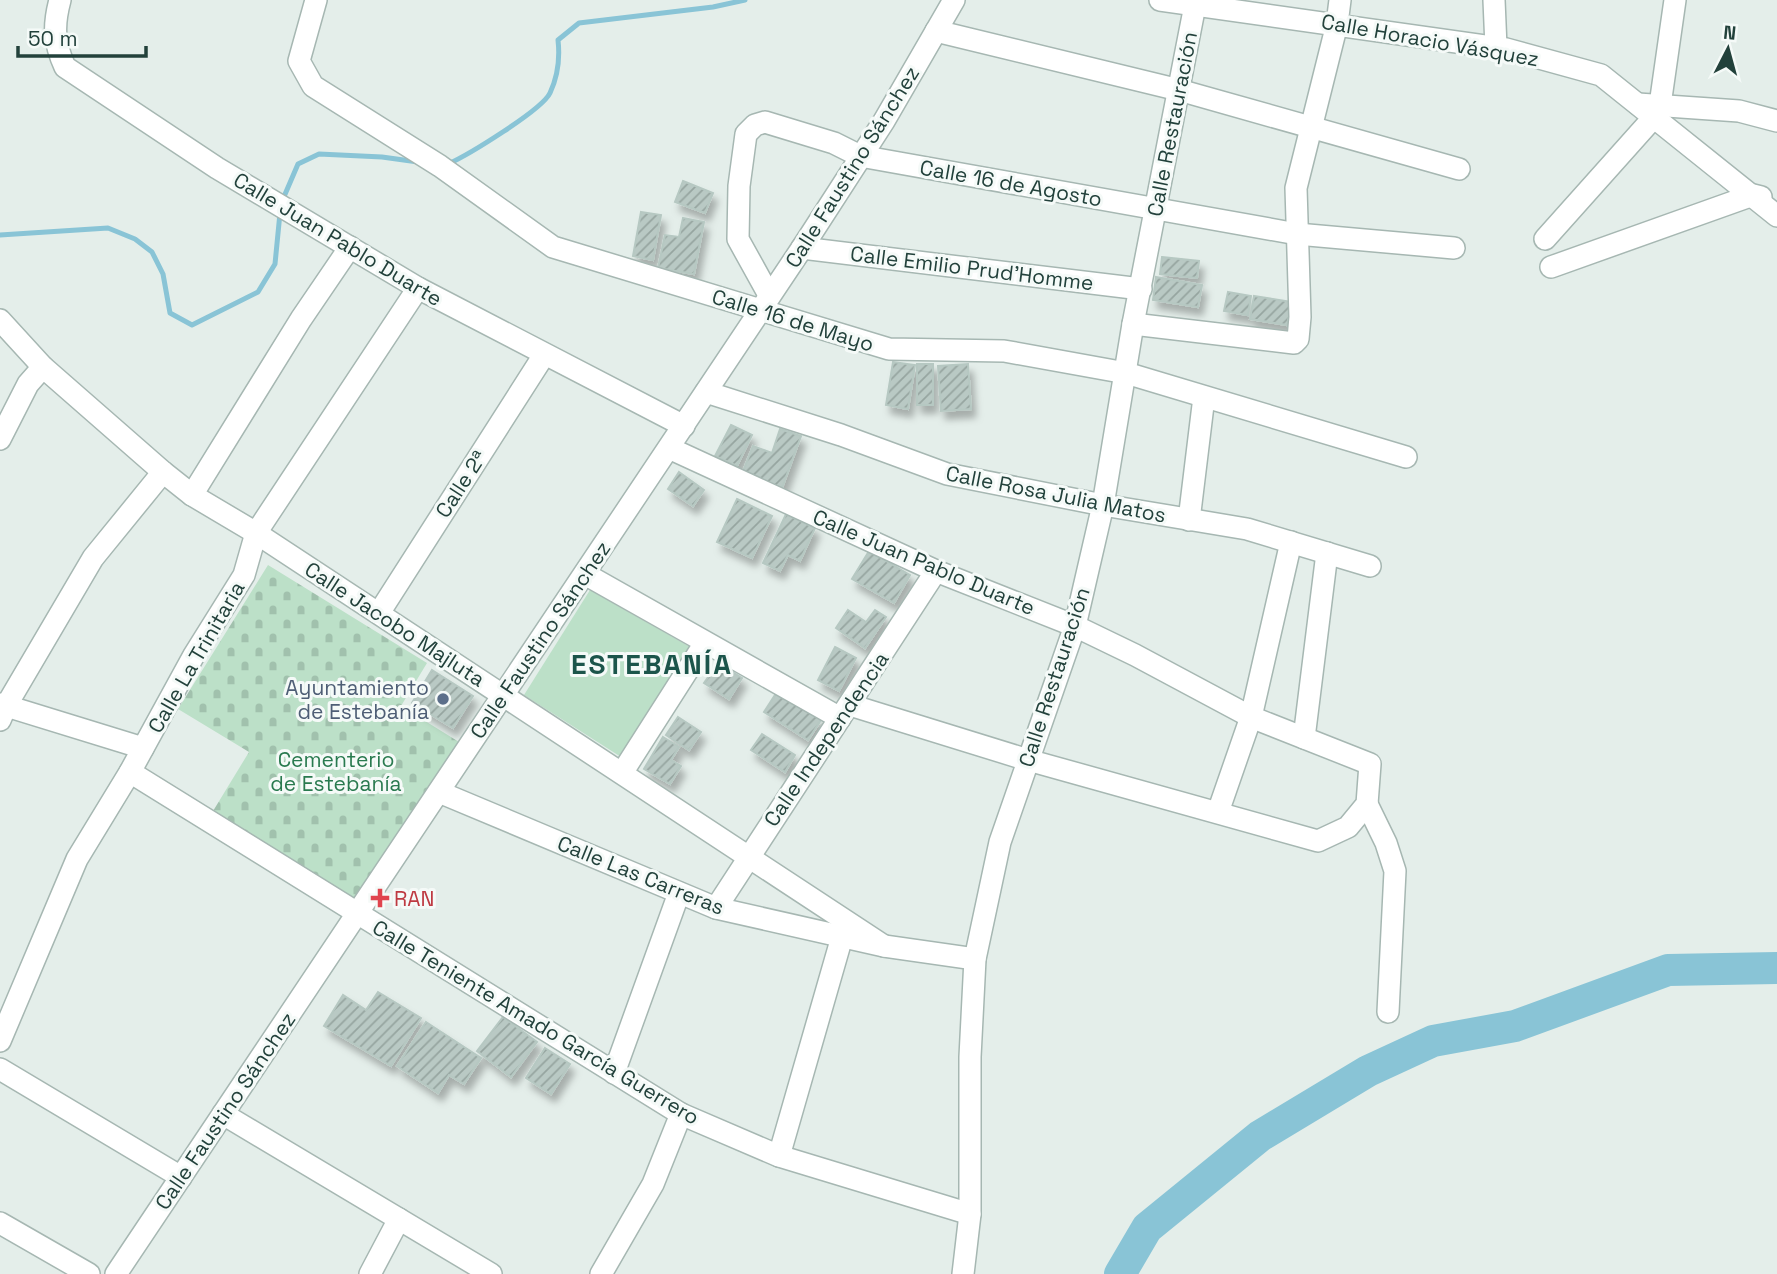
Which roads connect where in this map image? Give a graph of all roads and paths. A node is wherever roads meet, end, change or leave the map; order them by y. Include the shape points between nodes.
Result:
1 (60, 0) edge
2 (316, 0) edge
3 (954, 0) edge
4 (1160, 0) edge
5 (1340, 0) edge
6 (1494, 0) edge
7 (1675, 0) edge
8 (1195, 2) edge
9 (1337, 24) junction
10 (936, 31) junction
11 (1496, 47) junction
12 (1179, 90) junction
13 (1651, 108) junction
14 (1777, 121) edge
15 (1313, 128) junction
16 (860, 156) junction
17 (1459, 169) dead end
18 (1753, 195) junction
19 (1777, 200) edge
20 (1157, 208) junction
21 (1777, 216) edge
22 (1297, 234) junction
23 (1545, 239) dead end
24 (350, 247) junction
25 (803, 248) junction
26 (1454, 248) dead end
27 (1551, 267) dead end
28 (418, 288) junction
29 (1141, 289) junction
30 (764, 302) junction
31 (0, 320) edge
32 (1133, 324) junction
33 (544, 355) junction
34 (44, 367) junction
35 (1126, 373) junction
36 (706, 392) junction
37 (1204, 397) junction
38 (684, 426) junction
39 (0, 439) edge
40 (669, 448) junction
41 (1406, 457) dead end
42 (163, 472) junction
43 (192, 495) junction
44 (1103, 505) junction
45 (1189, 520) junction
46 (256, 533) junction
47 (1291, 542) junction
48 (1327, 553) junction
49 (1370, 566) dead end
50 (936, 571) junction
51 (585, 574) junction
52 (379, 614) junction
53 (1075, 626) junction
54 (705, 643) junction
55 (503, 695) junction
56 (2, 710) edge
57 (845, 711) junction
58 (1251, 717) junction
59 (1304, 738) junction
60 (143, 748) junction
61 (1028, 760) junction
62 (130, 772) junction
63 (622, 774) junction
64 (439, 792) junction
65 (1367, 804) junction
66 (1218, 812) junction
67 (748, 856) junction
68 (679, 893) junction
69 (716, 908) junction
70 (357, 913) junction
71 (844, 929) junction
72 (975, 959) junction
73 (1388, 1012) dead end
74 (0, 1041) edge
75 (0, 1069) edge
76 (614, 1073) junction
77 (223, 1114) junction
78 (681, 1114) junction
79 (779, 1156) junction
80 (181, 1177) junction
81 (970, 1214) junction
82 (399, 1219) junction
83 (0, 1223) edge
84 (89, 1274) edge
85 (116, 1274) edge
86 (370, 1274) edge
87 (491, 1274) edge
88 (601, 1274) edge
89 (963, 1274) edge

1 - 24 street, Calle Juan Pablo Duarte via 56,47 65,67 217,168
2 - 30 street, Calle 16 de Mayo via 299,61 313,86 440,166 553,247
3 - 10 street, Calle Faustino Sánchez
4 - 8 street, Calle Horacio Vásquez
5 - 9 street
6 - 11 street
7 - 13 street
8 - 9 street, Calle Horacio Vásquez
8 - 12 street, Calle Restauración
9 - 11 street, Calle Horacio Vásquez
9 - 15 street
10 - 12 street
10 - 16 street, Calle Faustino Sánchez
11 - 13 street, Calle Horacio Vásquez via 1601,75
12 - 15 street
12 - 20 street, Calle Restauración
13 - 14 street via 1739,111
13 - 18 street, Calle Horacio Vásquez
13 - 23 street
15 - 17 street
15 - 22 street via 1296,188
16 - 20 street, Calle 16 de Agosto
16 - 25 street, Calle Faustino Sánchez
16 - 30 street, Calle 16 de Agosto via 765,122 746,134 738,240
18 - 19 street
18 - 21 street, Calle Horacio Vásquez
18 - 27 street
20 - 22 street, Calle 16 de Agosto
20 - 29 street, Calle Restauración
22 - 26 street, Calle 16 de Agosto
22 - 32 street via 1300,335 1294,343
24 - 28 street, Calle Juan Pablo Duarte
24 - 43 street
25 - 29 street, Calle Emilio Prud'Homme
25 - 30 street, Calle Faustino Sánchez
28 - 33 street, Calle Juan Pablo Duarte
28 - 46 street, Calle La Trinitaria
29 - 32 street, Calle Restauración
30 - 35 street, Calle 16 de Mayo via 889,349 1004,351
30 - 36 street, Calle Faustino Sánchez
31 - 34 street, Calle Jacobo Majluta
32 - 35 street, Calle Restauración
33 - 38 street, Calle Juan Pablo Duarte
33 - 52 street, Calle 2ª
34 - 39 street via 28,384
34 - 42 street, Calle Jacobo Majluta
35 - 37 street, Calle 16 de Mayo
35 - 44 street, Calle Restauración
36 - 38 street, Calle Faustino Sánchez
36 - 44 street, Calle Rosa Julia Matos via 947,474
37 - 41 street, Calle 16 de Mayo
37 - 45 street
38 - 40 street, Calle Faustino Sánchez
40 - 50 street, Calle Juan Pablo Duarte
40 - 51 street, Calle Faustino Sánchez
42 - 43 street, Calle Jacobo Majluta
42 - 56 street via 93,558
43 - 46 street, Calle Jacobo Majluta
44 - 45 street, Calle Rosa Julia Matos
44 - 53 street, Calle Restauración
45 - 47 street, Calle Rosa Julia Matos
46 - 52 street, Calle Jacobo Majluta
46 - 60 street, Calle La Trinitaria via 244,575
47 - 48 street, Calle Rosa Julia Matos
47 - 58 street
48 - 49 street, Calle Rosa Julia Matos
48 - 59 street
50 - 53 street, Calle Juan Pablo Duarte
50 - 57 street, Calle Independencia
51 - 54 street
51 - 55 street, Calle Faustino Sánchez
52 - 55 street, Calle Jacobo Majluta
53 - 58 street, Calle Juan Pablo Duarte
53 - 61 street, Calle Restauración
54 - 57 street
54 - 63 street
55 - 63 street, Calle Jacobo Majluta
55 - 64 street, Calle Faustino Sánchez
56 - 60 street
57 - 61 street
57 - 67 street, Calle Independencia
58 - 59 street, Calle Juan Pablo Duarte
58 - 66 street
59 - 65 street, Calle Juan Pablo Duarte via 1370,764
60 - 62 street, Calle La Trinitaria
61 - 66 street
61 - 72 street, Calle Restauración via 1000,842
62 - 70 street, Calle Teniente Amado García Guerrero
62 - 74 street, Calle La Trinitaria via 77,859
63 - 67 street, Calle Jacobo Majluta
64 - 68 street, Calle Las Carreras
64 - 70 street, Calle Faustino Sánchez
65 - 66 street via 1348,827 1318,841
65 - 73 street via 1395,871
67 - 69 street, Calle Independencia
67 - 71 street, Calle Jacobo Majluta
68 - 69 street, Calle Las Carreras
68 - 76 street
69 - 71 street, Calle Las Carreras
70 - 76 street, Calle Teniente Amado García Guerrero
70 - 77 street, Calle Faustino Sánchez
71 - 72 street, Calle Jacobo Majluta via 884,946
71 - 79 street
72 - 81 street, Calle Restauración
75 - 80 street
76 - 78 street, Calle Teniente Amado García Guerrero
77 - 80 street, Calle Faustino Sánchez
77 - 82 street
78 - 79 street, Calle Teniente Amado García Guerrero
78 - 88 street via 653,1184
79 - 81 street, Calle Teniente Amado García Guerrero
80 - 85 street, Calle Faustino Sánchez
81 - 89 street, Calle Restauración
82 - 86 street
82 - 87 street
83 - 84 street

